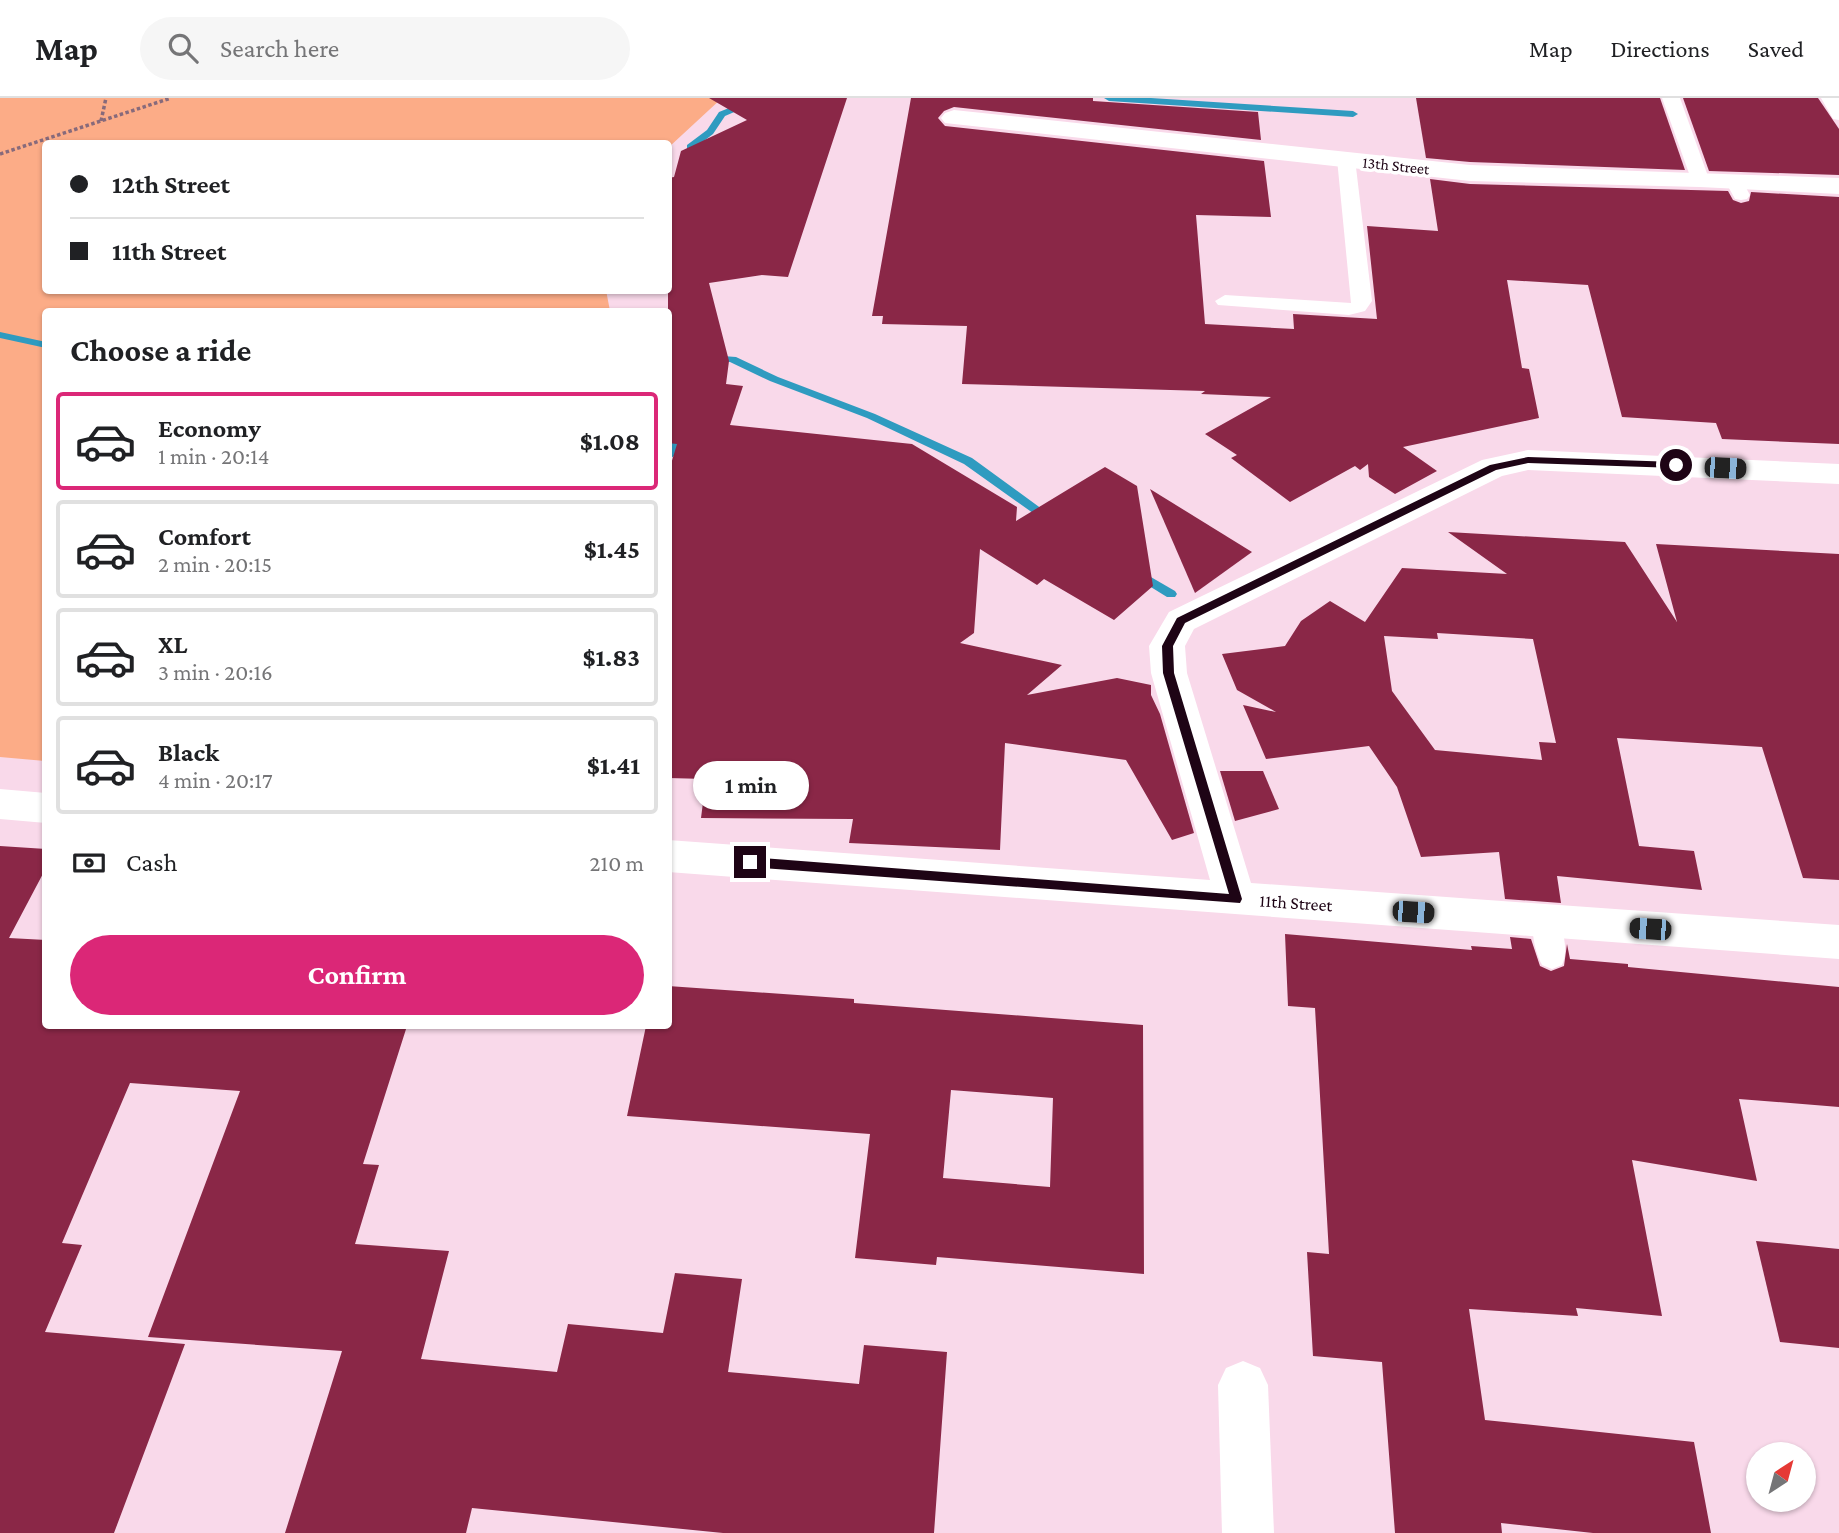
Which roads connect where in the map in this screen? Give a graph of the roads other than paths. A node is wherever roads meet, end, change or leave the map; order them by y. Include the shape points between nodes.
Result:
1 (1671, 98) edge
2 (1830, 98) edge
3 (1839, 115) edge
4 (954, 118) dead end
5 (1346, 159) junction
6 (1700, 179) junction
7 (1839, 186) edge
8 (1225, 301) dead end
9 (1839, 474) edge
10 (0, 804) edge
11 (42, 808) edge
12 (672, 856) edge
13 (1236, 899) junction
14 (1839, 942) edge
15 (1243, 1385) dead end
16 (1248, 1533) edge

1 - 6 lane
2 - 3 lane
4 - 5 street, 13th Street
5 - 6 street, 13th Street via 1471,173
5 - 8 lane via 1362,301 1358,307
6 - 7 street, 13th Street via 1738,188
9 - 13 street via 1540,460 1493,467 1181,621 1167,646 1169,673
10 - 11 street
12 - 13 street, 11th Street
13 - 14 street, 11th Street via 1549,939
15 - 16 street

